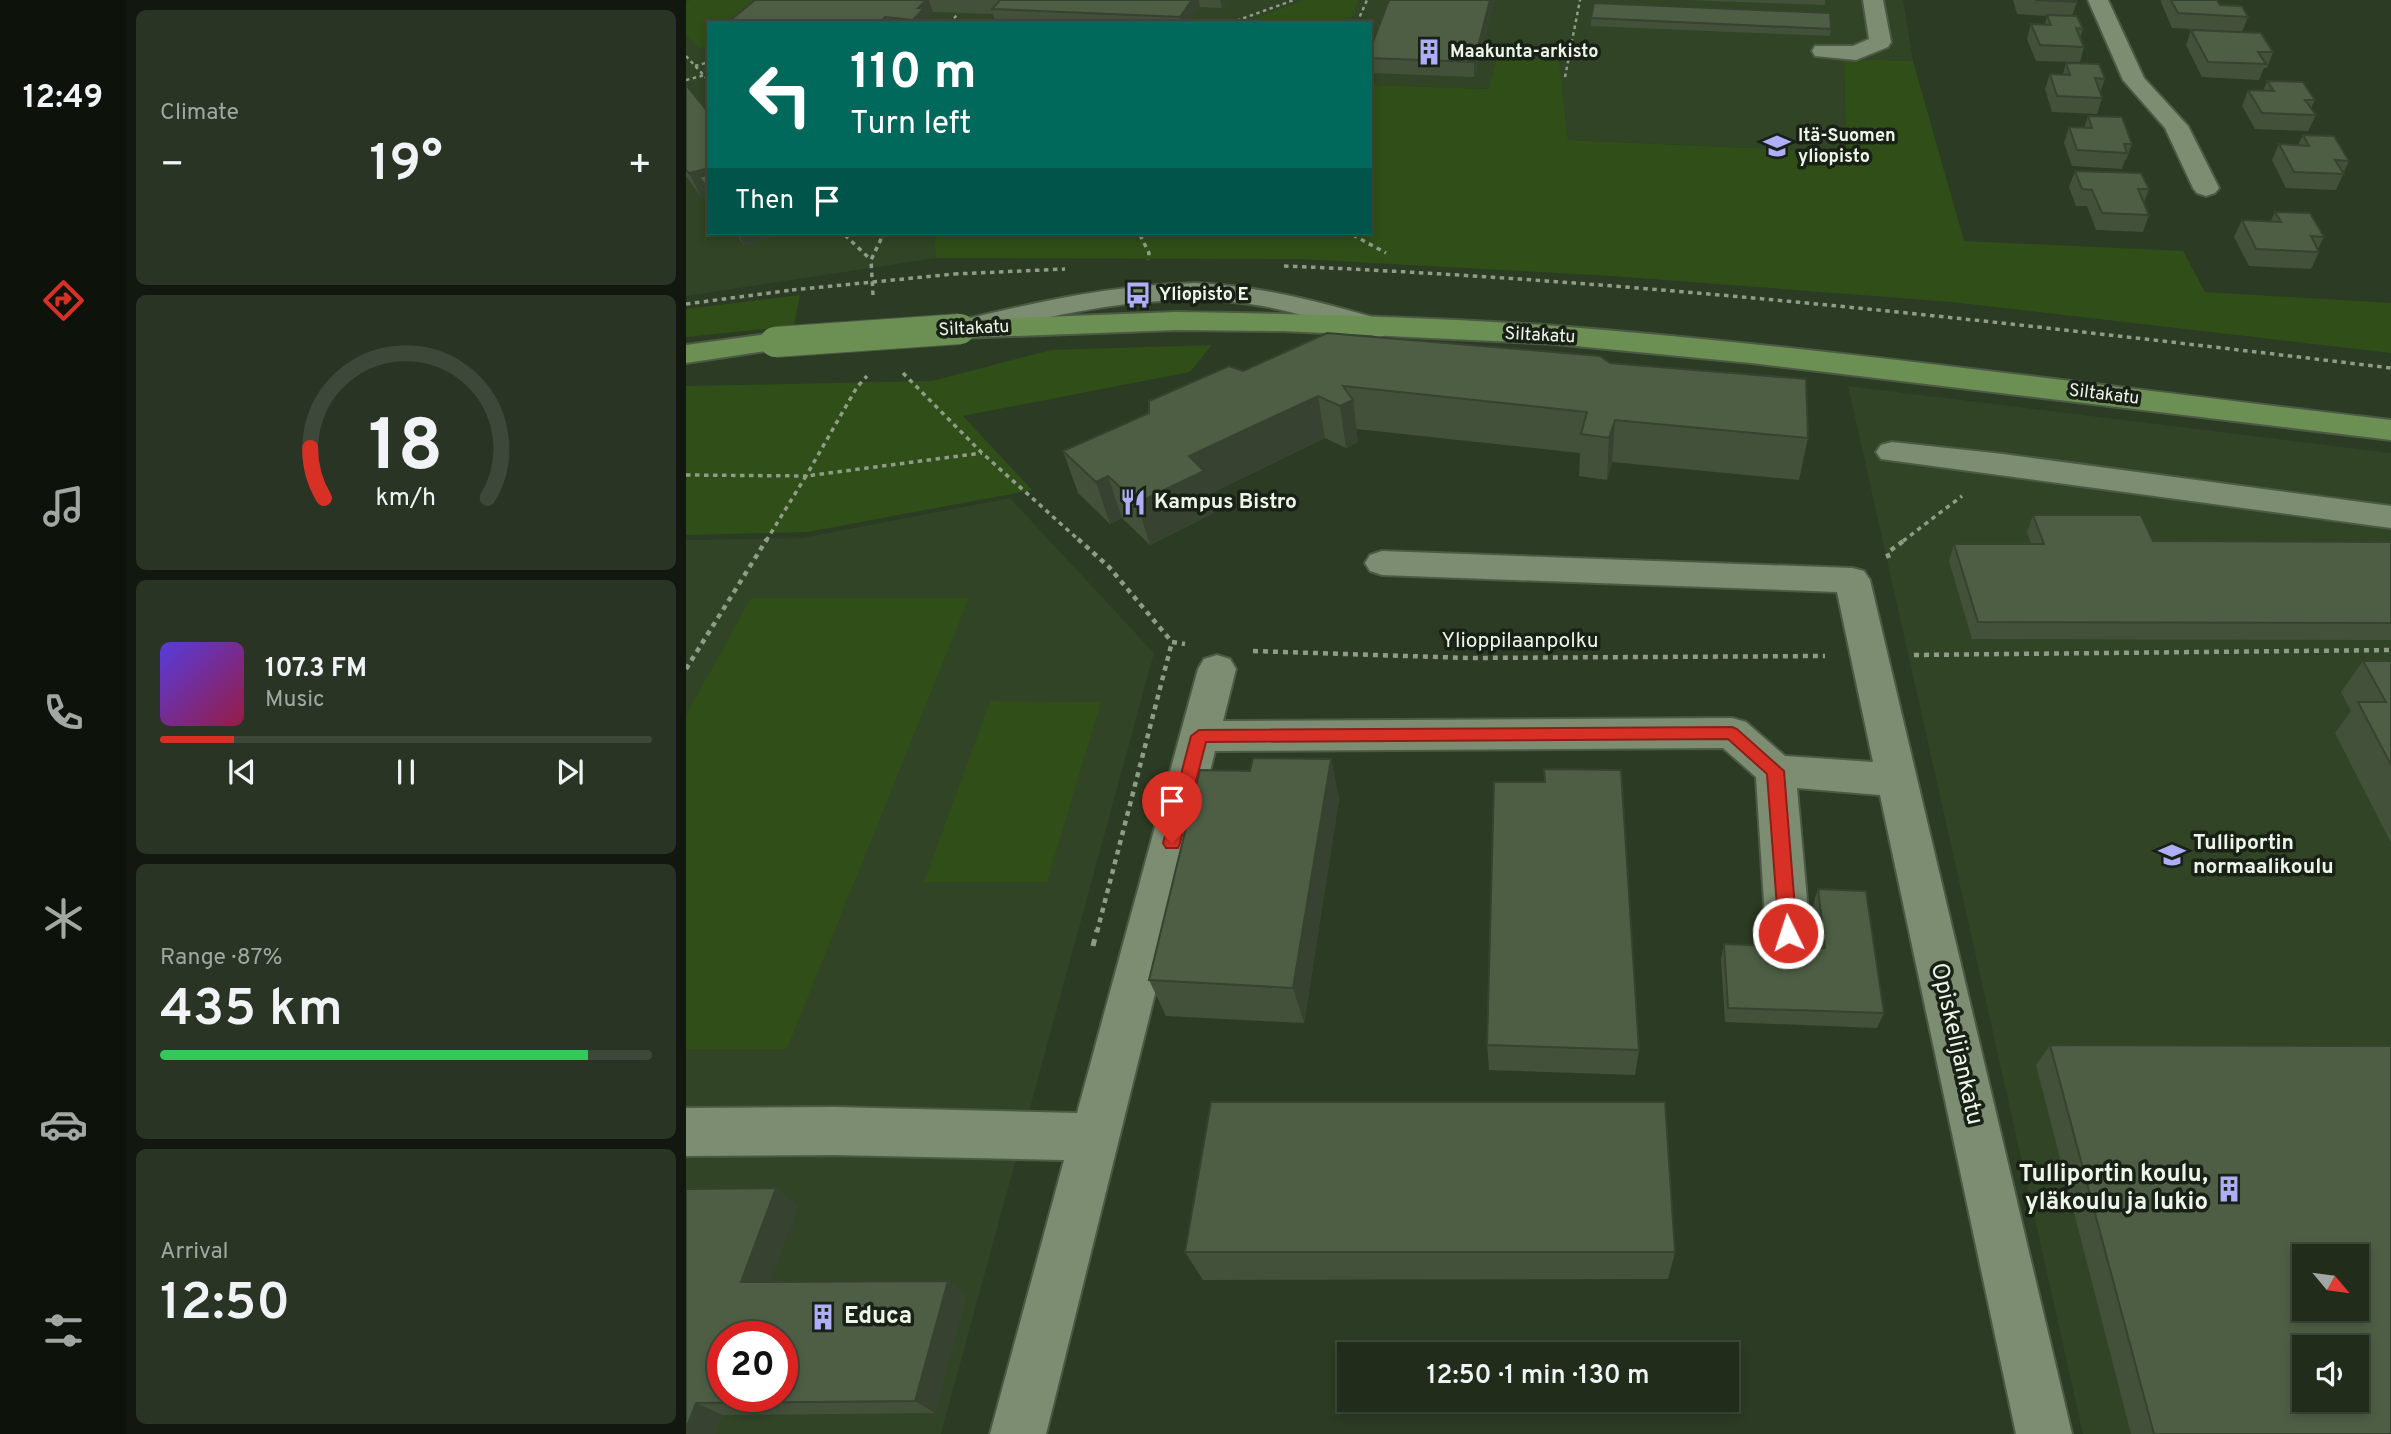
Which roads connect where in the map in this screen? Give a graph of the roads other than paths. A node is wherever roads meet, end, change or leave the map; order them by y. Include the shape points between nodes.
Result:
1 (1873, 0) edge
2 (2098, 0) edge
3 (1823, 51) dead end
4 (2206, 188) dead end
5 (686, 354) edge
6 (2391, 430) edge
7 (1892, 452) dead end
8 (2391, 517) edge
9 (1382, 563) dead end
10 (1221, 655) road end
11 (1199, 736) junction
12 (1776, 771) junction
13 (1896, 780) junction
14 (1788, 933) dead end
15 (686, 1132) edge
16 (1095, 1137) junction
17 (1018, 1434) edge
18 (2044, 1434) edge

1 - 3 street via 1880,43 1856,53
2 - 4 street via 2134,80 2176,126
5 - 6 main road, Siltakatu, bridge via 775,342 960,328 1283,322 1555,335 1751,354
7 - 8 street
9 - 13 street, Opiskelijankatu via 1852,580 1888,649
10 - 11 street
11 - 12 street via 1732,733
11 - 16 street
12 - 13 street
12 - 14 street
13 - 18 street, Opiskelijankatu
15 - 16 street via 834,1130
16 - 17 street

